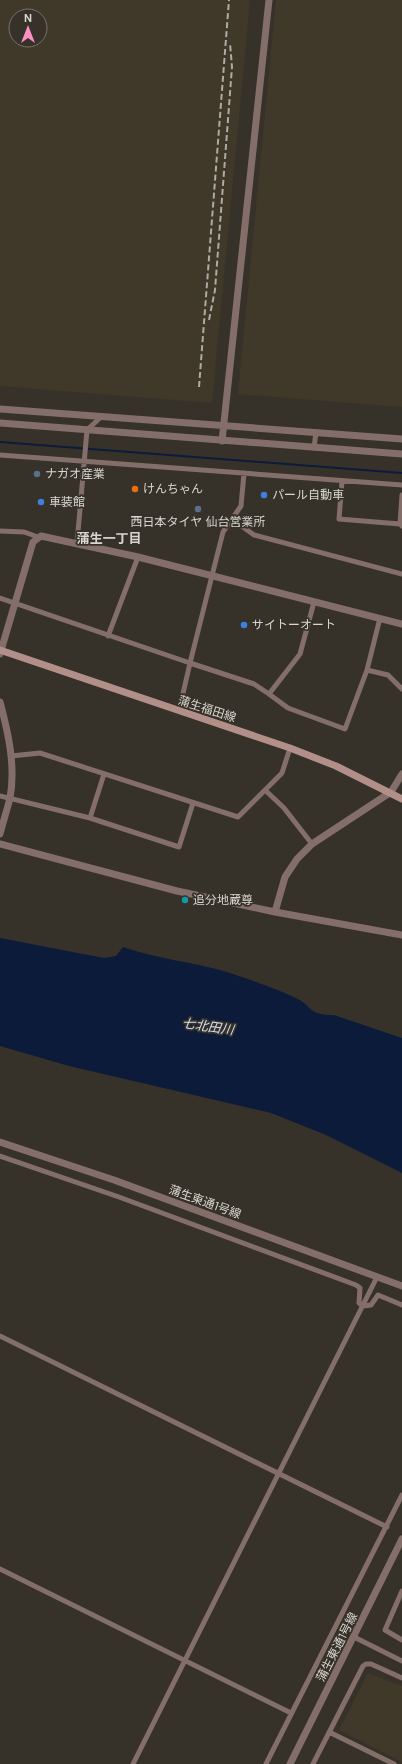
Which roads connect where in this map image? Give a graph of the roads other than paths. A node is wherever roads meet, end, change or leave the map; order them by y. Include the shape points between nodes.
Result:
1 (269, 0) edge
2 (0, 409) edge
3 (102, 416) junction
4 (0, 423) edge
5 (223, 426) junction
6 (87, 430) junction
7 (316, 432) junction
8 (402, 439) edge
9 (222, 441) junction
10 (314, 448) junction
11 (402, 454) edge
12 (0, 455) edge
13 (84, 458) junction
14 (244, 473) junction
15 (342, 480) junction
16 (402, 485) edge
17 (402, 495) edge
18 (232, 519) junction
19 (401, 525) edge
20 (0, 531) edge
21 (38, 537) junction
22 (78, 543) junction
23 (138, 557) junction
24 (402, 574) edge
25 (212, 576) junction
26 (0, 598) edge
27 (314, 602) junction
28 (15, 603) junction
29 (380, 618) junction
30 (402, 624) edge
31 (108, 636) junction
32 (0, 652) edge
33 (190, 662) junction
34 (367, 670) junction
35 (402, 689) edge
36 (269, 694) junction
37 (0, 702) edge
38 (1, 710) edge
39 (179, 711) junction
40 (290, 748) junction
41 (11, 756) junction
42 (104, 774) junction
43 (402, 774) edge
44 (265, 790) junction
45 (391, 792) junction
46 (0, 796) edge
47 (10, 797) junction
48 (402, 799) edge
49 (193, 804) junction
50 (90, 818) junction
51 (0, 834) edge
52 (0, 844) edge
53 (312, 844) junction
54 (275, 912) junction
55 (402, 935) edge
56 (0, 1142) edge
57 (0, 1156) edge
58 (377, 1277) junction
59 (402, 1286) edge
60 (402, 1305) edge
61 (363, 1306) junction
62 (0, 1336) edge
63 (279, 1473) junction
64 (402, 1495) edge
65 (386, 1526) junction
66 (402, 1539) edge
67 (0, 1569) edge
68 (402, 1591) edge
69 (354, 1637) junction
70 (402, 1640) edge
71 (186, 1661) junction
72 (402, 1661) edge
73 (402, 1678) edge
74 (291, 1713) junction
75 (329, 1732) junction
76 (134, 1764) edge
77 (266, 1764) edge
78 (290, 1764) edge
79 (313, 1764) edge
80 (394, 1764) edge

1 - 5 street
2 - 3 street
3 - 5 street
3 - 6 street
4 - 6 street
5 - 7 street
5 - 9 street
6 - 9 street
6 - 13 street
7 - 8 street
7 - 10 street
9 - 10 street
10 - 11 street
12 - 13 street
13 - 14 street
13 - 22 street
14 - 15 street
14 - 18 street via 241,506
15 - 16 street
15 - 19 street via 339,519
17 - 19 street
18 - 24 street via 254,535
18 - 25 street via 223,532
20 - 21 street via 24,532
21 - 22 street
21 - 28 street via 33,542
22 - 23 street
23 - 25 street
23 - 31 street
25 - 27 street
25 - 33 street
26 - 28 street
27 - 29 street
27 - 36 street via 300,654
28 - 31 street
28 - 32 street
29 - 30 street
29 - 34 street
31 - 33 street
32 - 39 main road, 蒲生福田線
33 - 36 street via 254,684
33 - 39 street
34 - 35 street via 388,675
34 - 36 street via 345,729 288,708
37 - 38 street
38 - 41 street
39 - 40 main road, 蒲生福田線
40 - 44 street via 282,773
40 - 45 main road, 蒲生福田線
41 - 42 street via 40,753
41 - 47 street
42 - 49 street
42 - 50 street
43 - 45 street
44 - 49 street via 238,818
44 - 53 street via 284,808
45 - 48 main road, 蒲生福田線
45 - 53 street
46 - 47 street
47 - 50 street
47 - 51 street
49 - 50 street via 178,846
52 - 54 street via 178,891
53 - 54 street via 297,859 285,877
54 - 55 street
56 - 58 street, 蒲生東通1号線 via 114,1180
57 - 61 street via 356,1285 360,1288 359,1303
58 - 59 street, 蒲生東通1号線
58 - 61 street
60 - 61 street via 378,1295 371,1305
61 - 63 street
62 - 63 street
63 - 65 street
63 - 71 street
64 - 65 street
65 - 74 street
66 - 69 street, 蒲生東通1号線
67 - 71 street
68 - 70 street via 385,1630
69 - 72 street
69 - 78 street, 蒲生東通1号線
71 - 74 street
71 - 76 street
73 - 75 street via 366,1664
74 - 77 street
75 - 79 street
75 - 80 street

